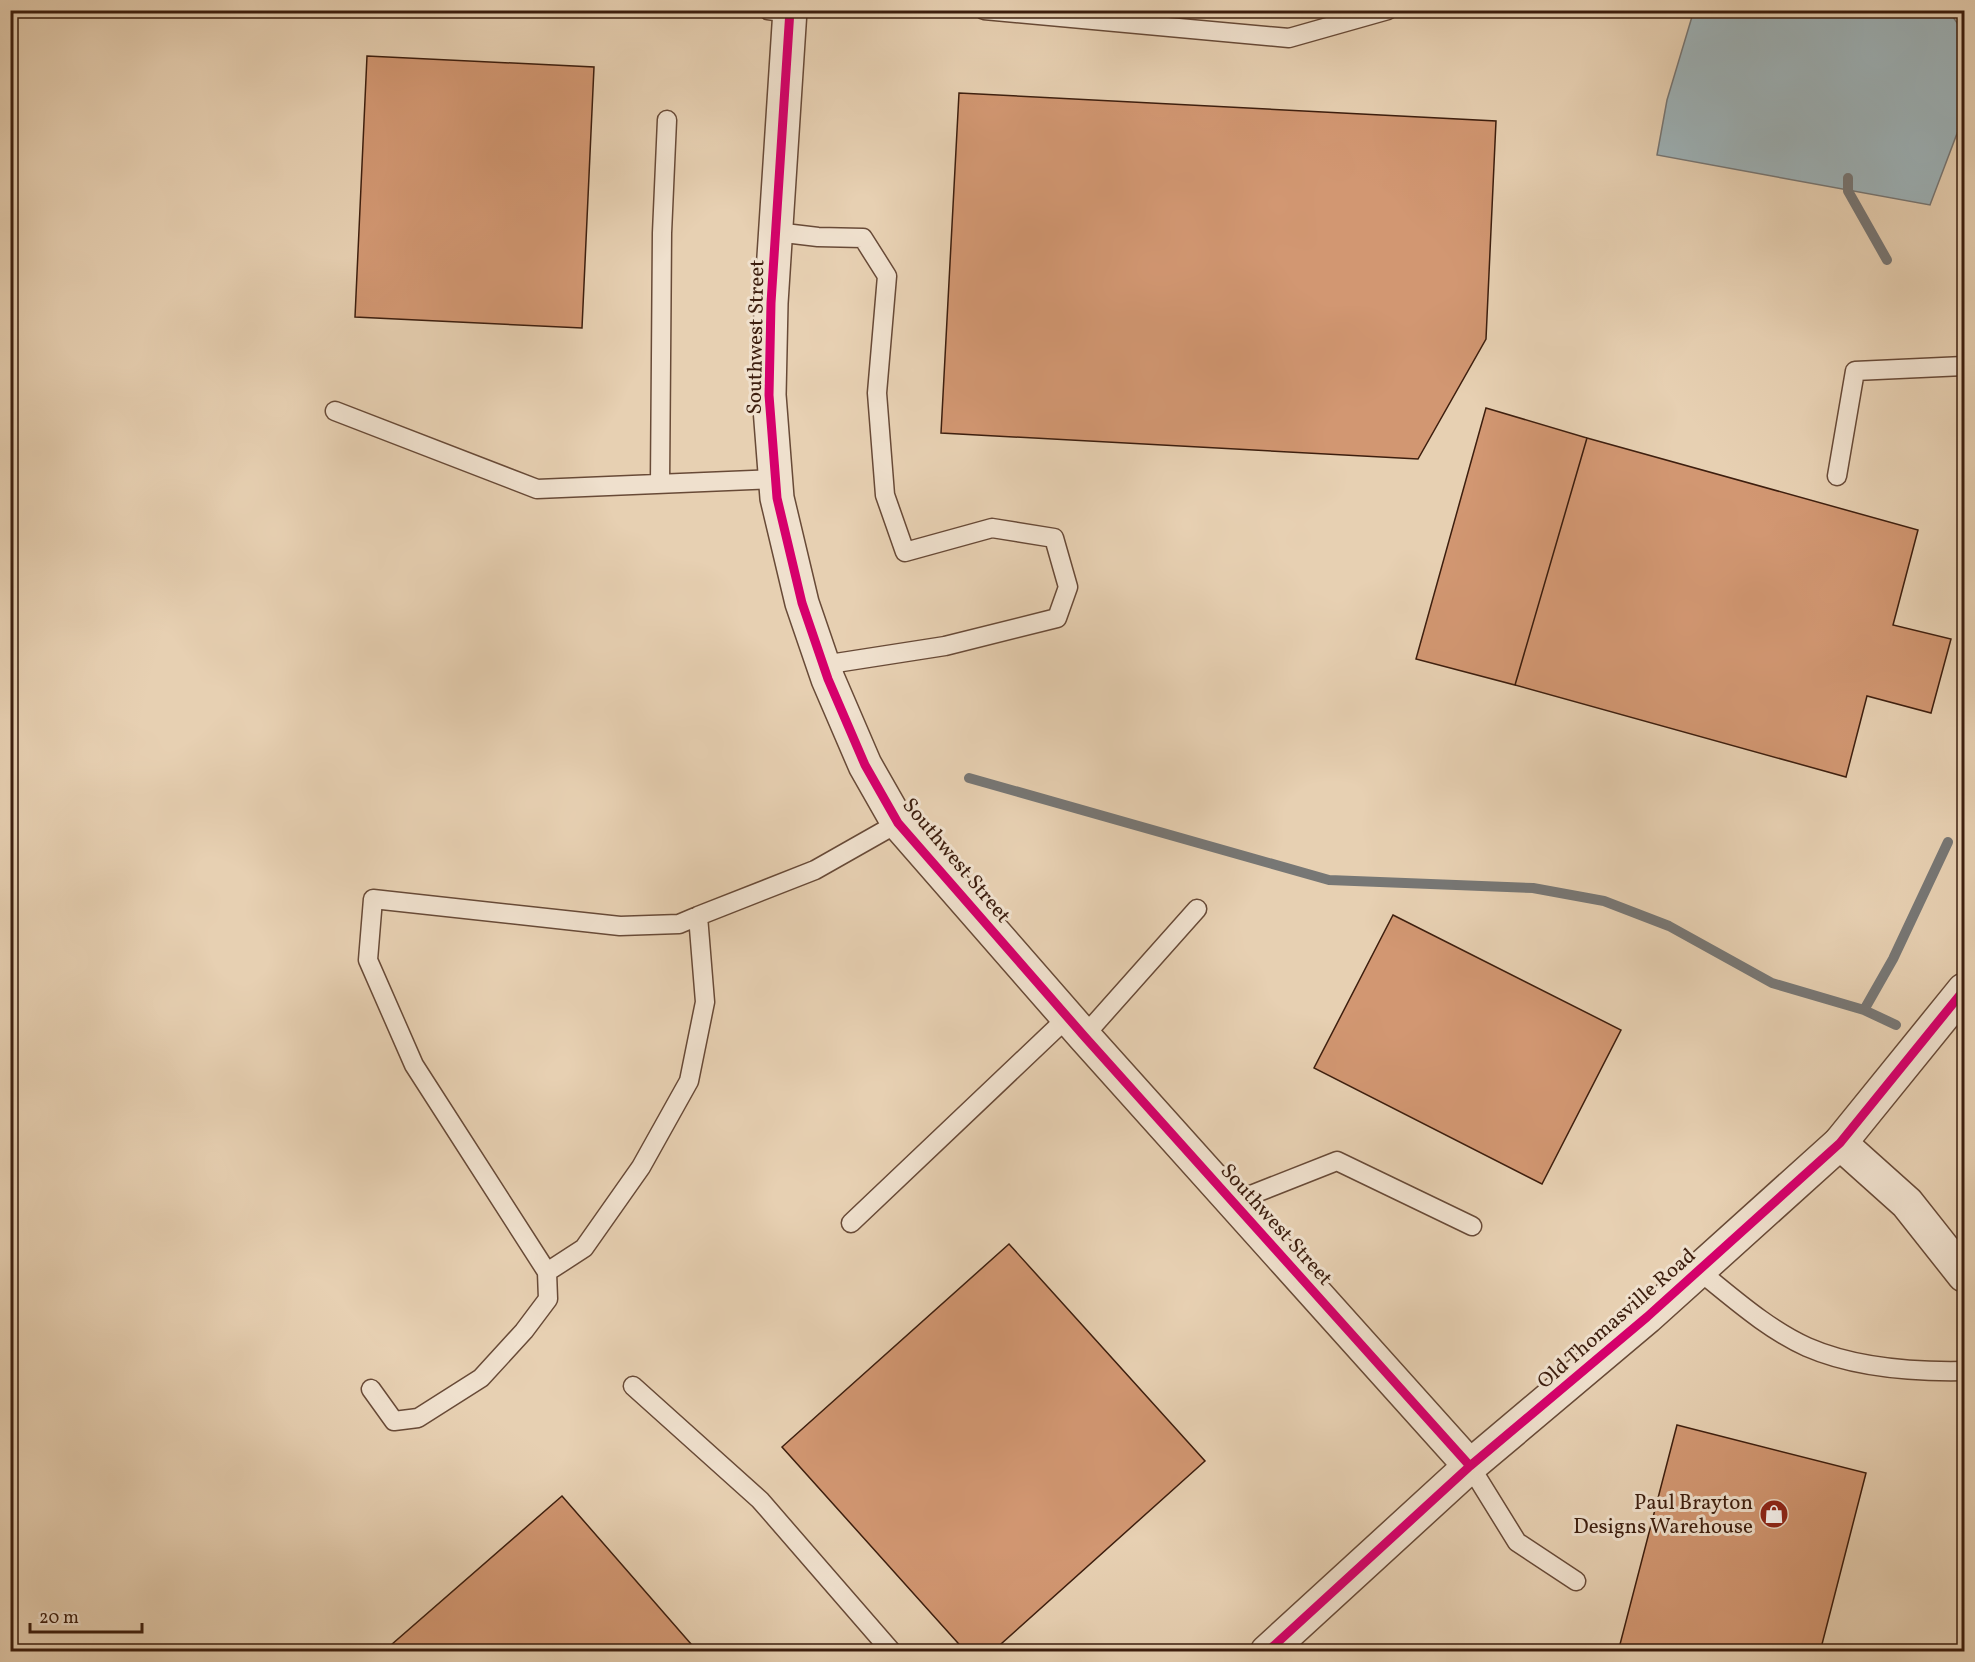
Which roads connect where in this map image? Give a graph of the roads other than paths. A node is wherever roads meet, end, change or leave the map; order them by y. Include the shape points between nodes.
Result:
1 (984, 10) edge
2 (1389, 10) edge
3 (783, 11) edge
4 (1104, 16) edge
5 (667, 120) dead end
6 (776, 232) junction
7 (1965, 366) edge
8 (335, 411) dead end
9 (1837, 476) dead end
10 (776, 479) junction
11 (660, 483) junction
12 (823, 665) junction
13 (898, 823) junction
14 (1197, 909) dead end
15 (698, 916) junction
16 (1965, 990) edge
17 (1076, 1027) junction
18 (1840, 1143) junction
19 (1233, 1202) junction
20 (851, 1223) dead end
21 (1472, 1226) dead end
22 (1698, 1270) junction
23 (547, 1272) junction
24 (1965, 1275) edge
25 (1965, 1371) edge
26 (633, 1386) dead end
27 (371, 1389) dead end
28 (1470, 1466) junction
29 (1576, 1581) dead end
30 (892, 1652) edge
31 (1267, 1652) edge

1 - 4 lane
2 - 4 lane via 1289,38
3 - 6 street, Southwest Street
5 - 11 lane
6 - 10 street, Southwest Street via 769,395
6 - 12 lane via 863,238 886,276 877,393 885,495 905,552 992,528 1054,538 1068,587 1057,618 945,646
7 - 9 lane via 1856,371
8 - 11 lane via 537,489
10 - 11 lane
10 - 12 street, Southwest Street via 802,603
12 - 13 street, Southwest Street via 865,765
13 - 15 lane via 815,870
13 - 17 street, Southwest Street
14 - 17 lane
15 - 23 lane via 705,1002 689,1081 641,1167 584,1248
15 - 23 lane via 679,924 620,927 374,899 368,960 414,1065
16 - 18 street, Old Thomasville Road
17 - 19 street, Southwest Street
17 - 20 lane
18 - 22 street, Old Thomasville Road
18 - 24 street via 1907,1203
19 - 21 lane via 1337,1161
19 - 28 street, Southwest Street
22 - 25 lane via 1761,1319 1807,1347 1911,1372
22 - 28 street, Old Thomasville Road
23 - 27 lane via 548,1299 524,1331 481,1378 444,1403 418,1418 394,1421
26 - 30 lane via 760,1500
28 - 29 lane via 1517,1542
28 - 31 street, Old Thomasville Road

